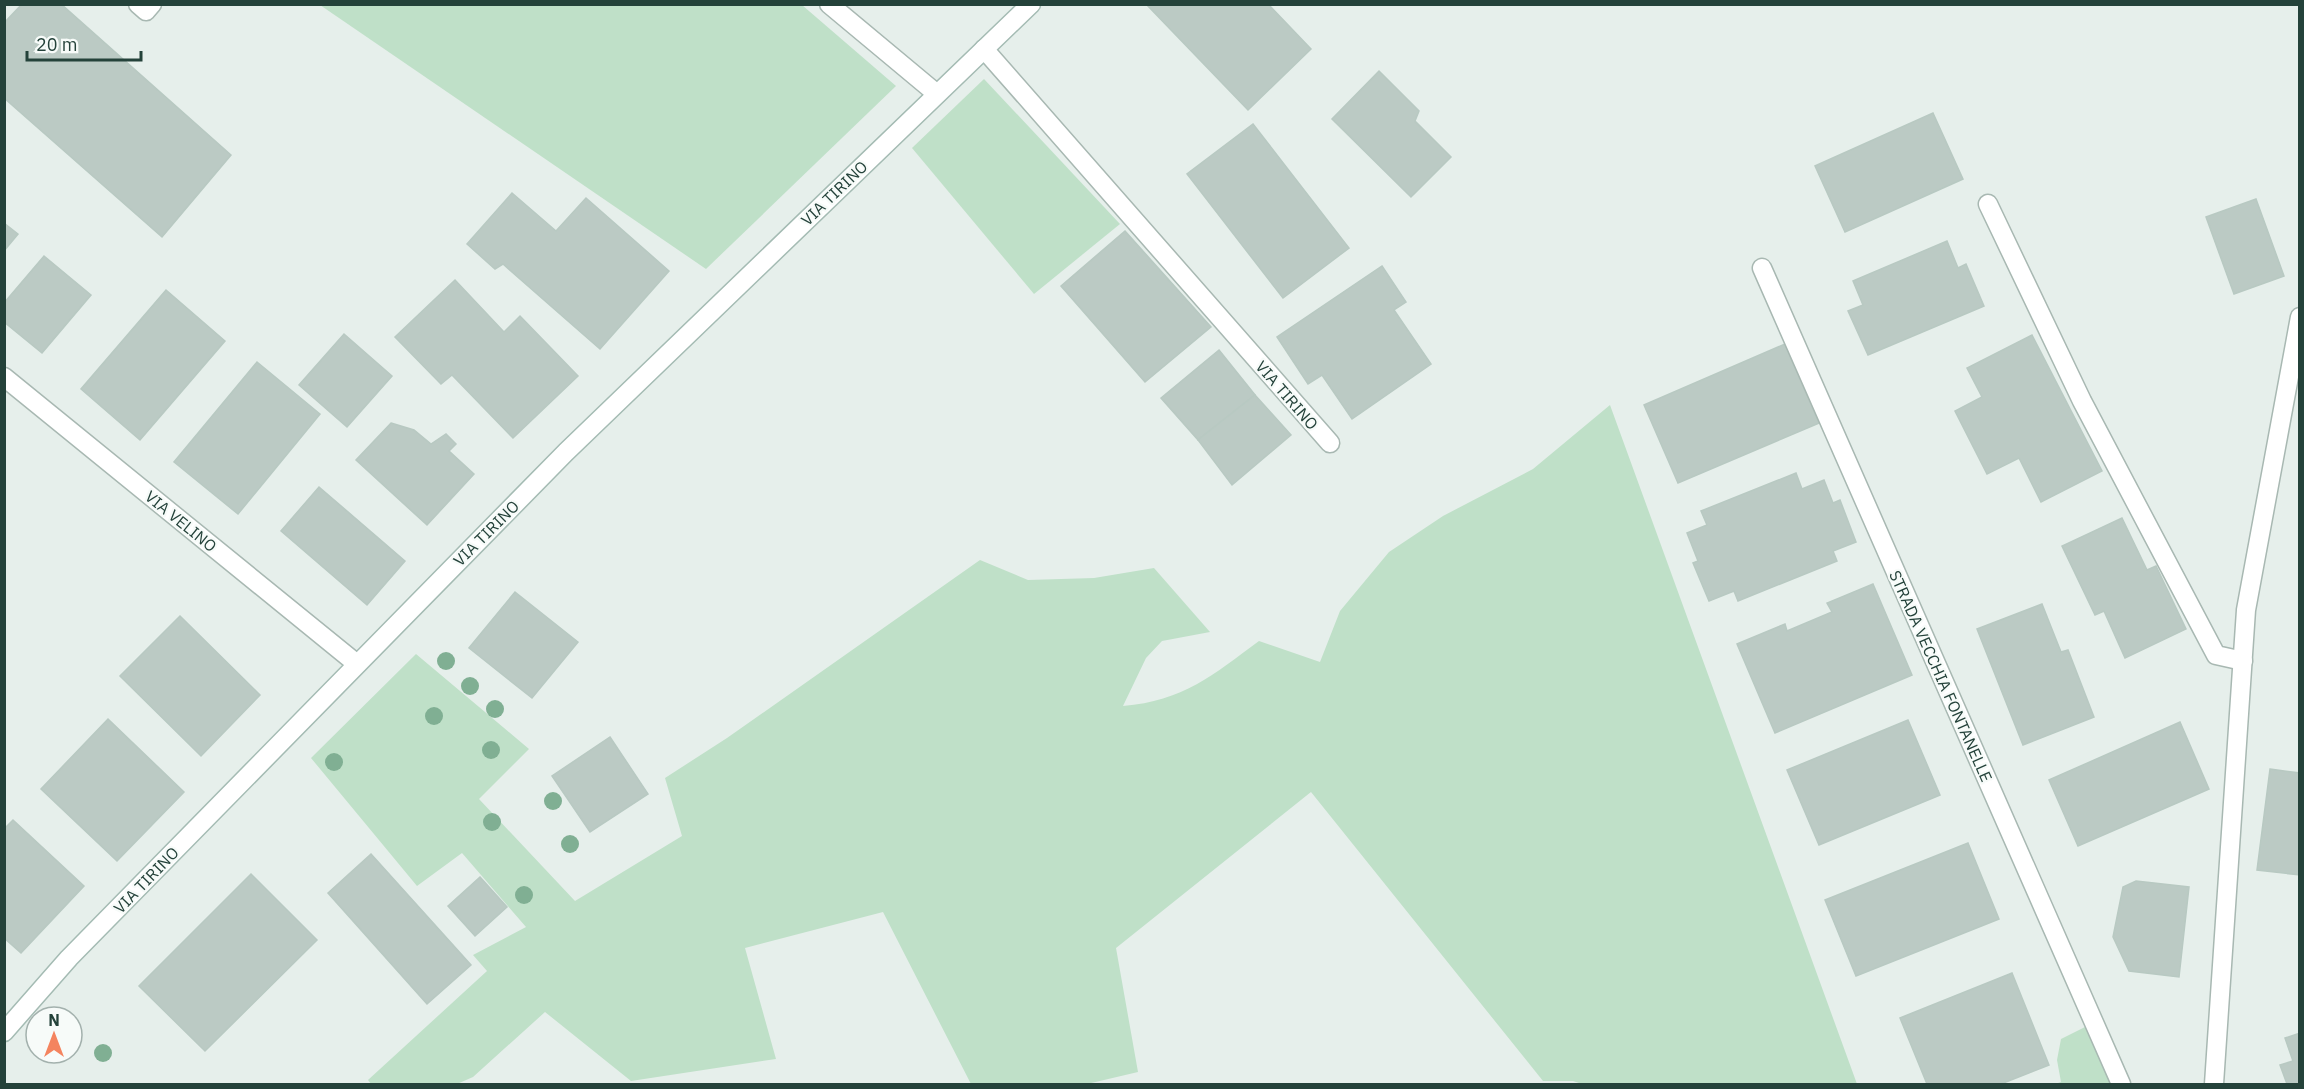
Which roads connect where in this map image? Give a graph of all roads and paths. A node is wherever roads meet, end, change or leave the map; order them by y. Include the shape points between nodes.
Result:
1 (138, 4) edge
2 (152, 4) edge
3 (829, 4) edge
4 (1031, 4) edge
5 (984, 49) junction
6 (937, 94) junction
7 (1988, 204) dead end
8 (1762, 268) dead end
9 (2300, 317) edge
10 (4, 377) edge
11 (1330, 443) dead end
12 (2243, 661) junction
13 (357, 663) junction
14 (4, 1032) edge
15 (2121, 1084) edge
16 (2214, 1084) edge

1 - 2 street via 146,11
3 - 6 street
4 - 5 street, VIA TIRINO
5 - 6 street, VIA TIRINO
5 - 11 street, VIA TIRINO
6 - 13 street, VIA TIRINO via 566,452
7 - 12 street via 2082,401 2216,655
8 - 15 street, STRADA VECCHIA FONTANELLE
9 - 12 street via 2246,610
10 - 13 street, VIA VELINO
12 - 16 street
13 - 14 street, VIA TIRINO via 69,958

